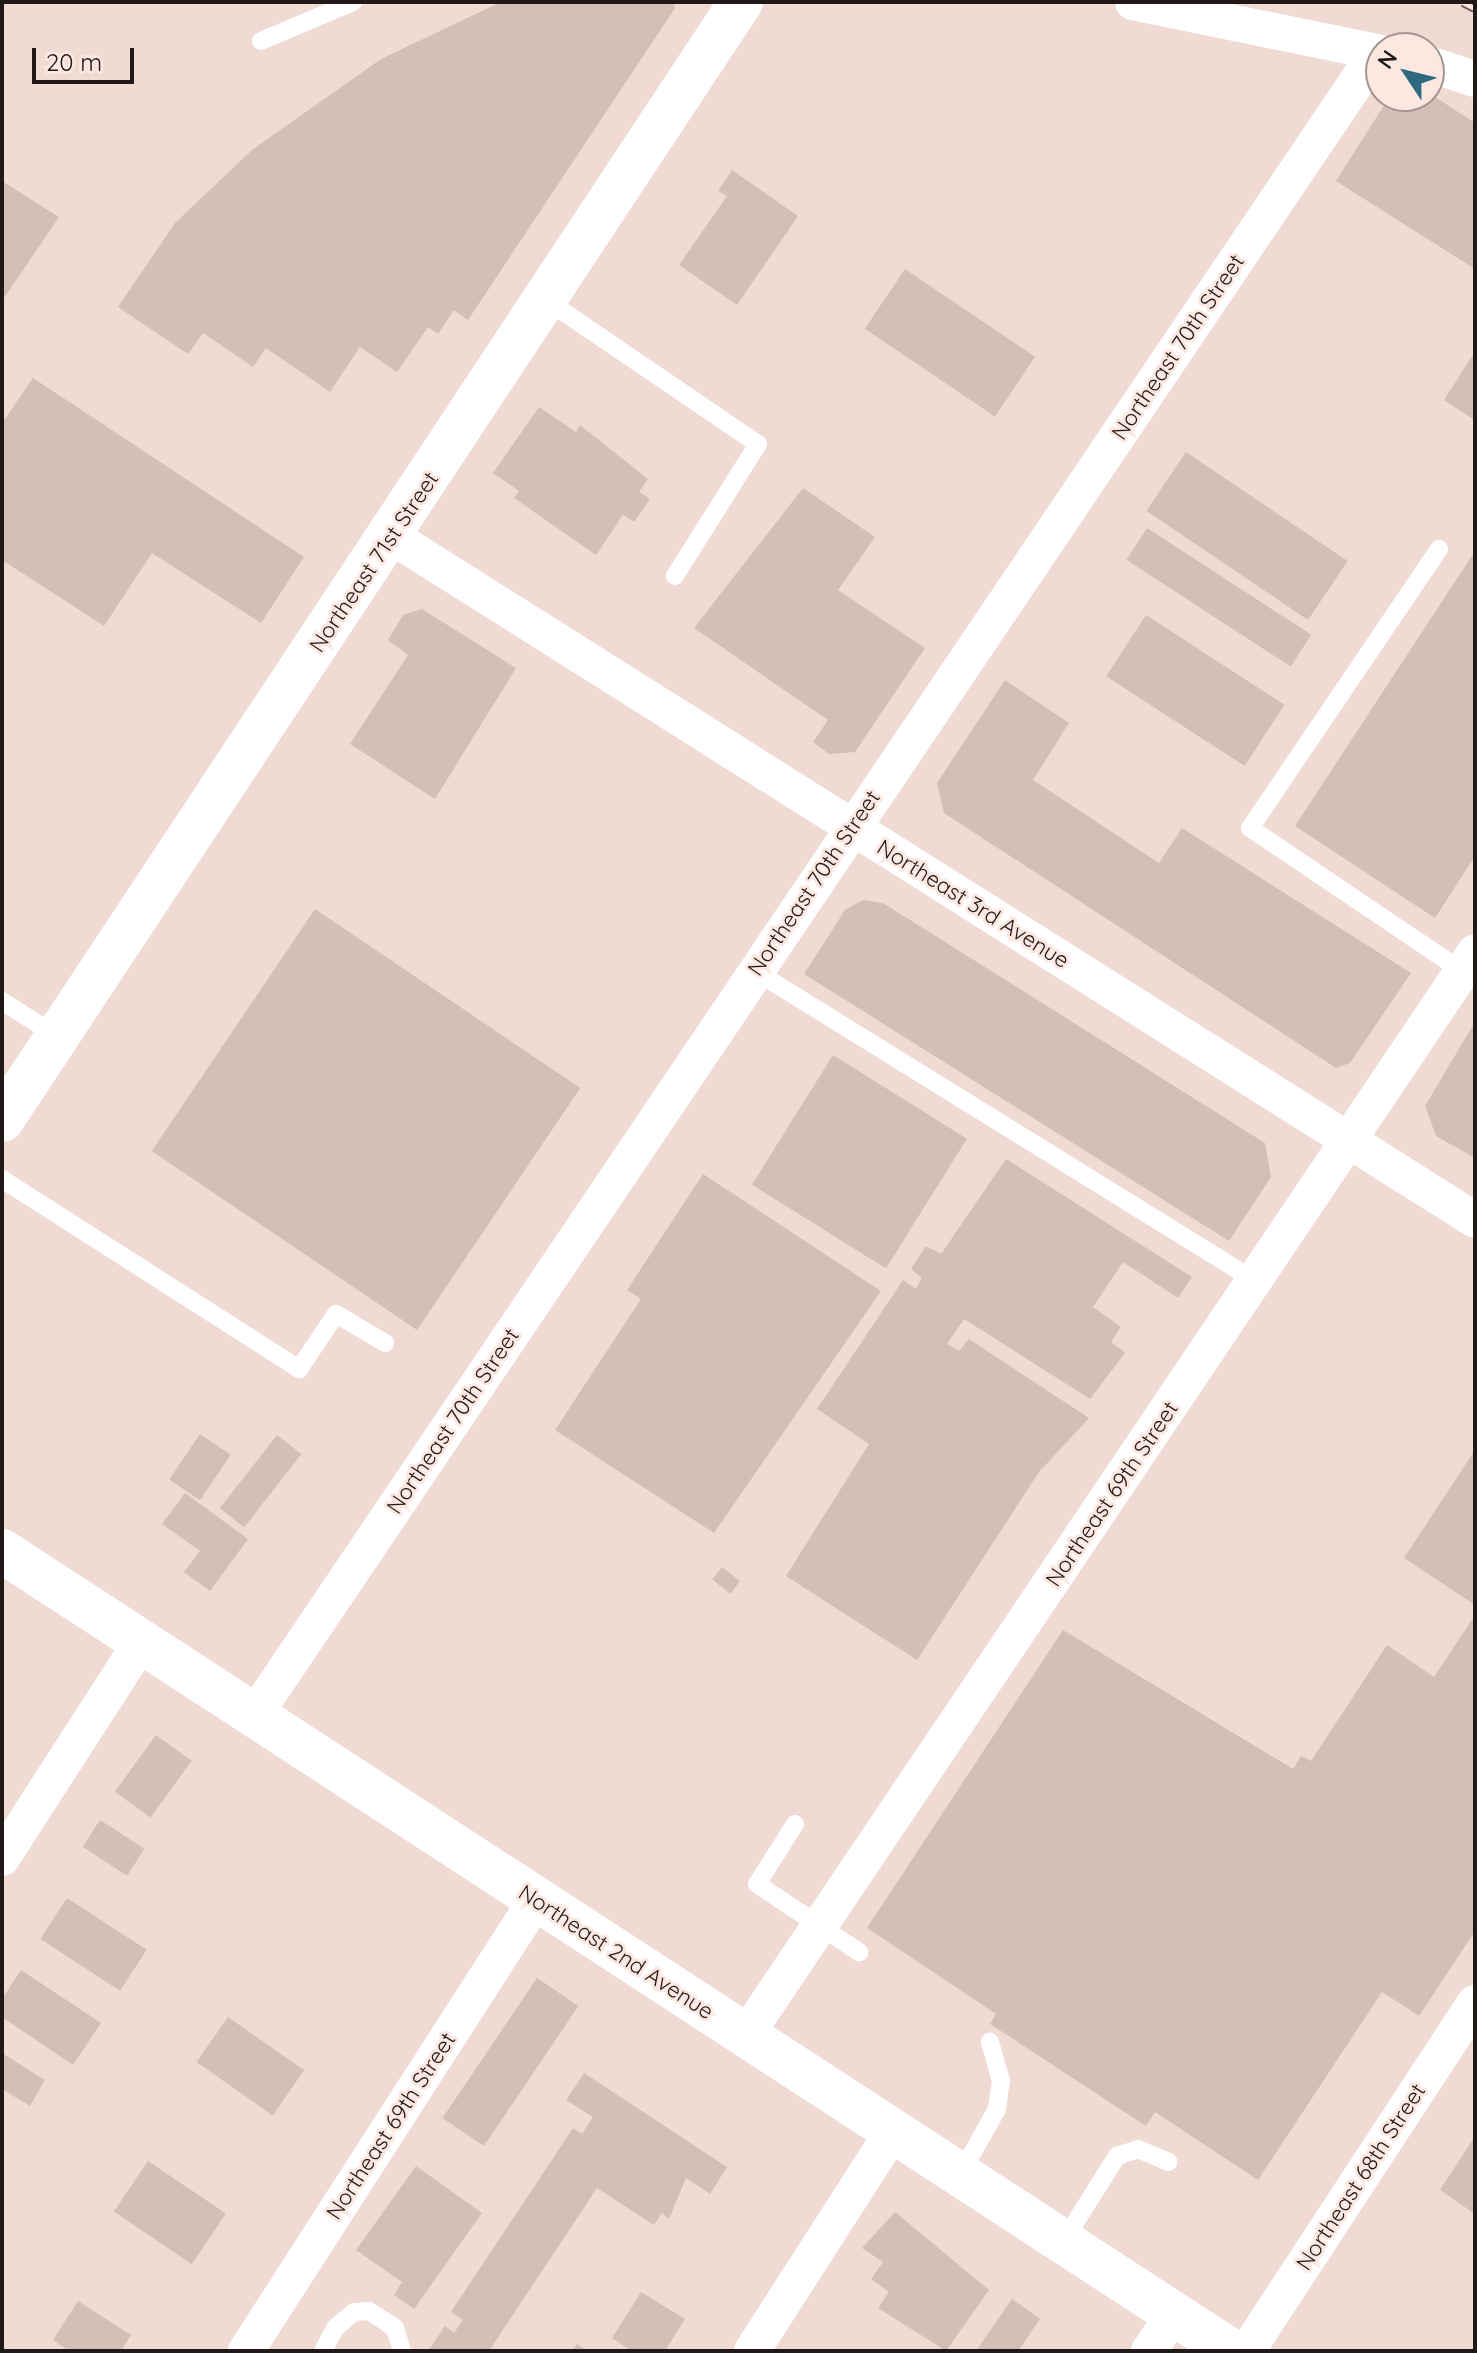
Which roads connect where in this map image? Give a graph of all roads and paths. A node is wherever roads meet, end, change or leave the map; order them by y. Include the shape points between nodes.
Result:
1 (353, 2) edge
2 (741, 2) edge
3 (1133, 2) edge
4 (261, 41) dead end
5 (1365, 49) edge
6 (1445, 69) edge
7 (1365, 73) edge
8 (1475, 79) edge
9 (546, 300) junction
10 (391, 536) junction
11 (1439, 549) dead end
12 (675, 576) dead end
13 (852, 828) junction
14 (1468, 961) edge
15 (755, 971) junction
16 (2, 1001) edge
17 (57, 1036) junction
18 (7, 1101) edge
19 (1349, 1139) junction
20 (2, 1179) edge
21 (1475, 1220) edge
22 (1254, 1280) junction
23 (385, 1343) dead end
24 (2, 1551) edge
25 (141, 1642) junction
26 (254, 1716) junction
27 (795, 1824) dead end
28 (2, 1858) edge
29 (536, 1900) junction
30 (822, 1928) junction
31 (859, 1952) dead end
32 (1475, 2003) edge
33 (746, 2035) junction
34 (990, 2042) dead end
35 (893, 2131) junction
36 (1168, 2162) dead end
37 (960, 2175) junction
38 (1063, 2242) junction
39 (1174, 2314) junction
40 (254, 2348) edge
41 (323, 2351) edge
42 (402, 2351) edge
43 (752, 2351) edge
44 (1149, 2351) edge
45 (1231, 2351) edge
46 (1247, 2351) edge

1 - 4 lane
2 - 9 main road, Northeast 71st Street
3 - 5 street
6 - 8 street
7 - 13 street, Northeast 70th Street
9 - 10 main road, Northeast 71st Street
9 - 12 lane via 758,444
10 - 13 street, Northeast 3rd Avenue
10 - 17 main road, Northeast 71st Street
11 - 14 lane via 1250,828
13 - 15 street, Northeast 70th Street
13 - 19 street, Northeast 3rd Avenue
14 - 19 street, Northeast 69th Street
15 - 22 lane
15 - 26 street, Northeast 70th Street
16 - 17 lane
17 - 18 main road, Northeast 71st Street
19 - 21 street, Northeast 3rd Avenue
19 - 22 street, Northeast 69th Street
20 - 23 lane via 299,1369 336,1314
22 - 30 street, Northeast 69th Street
24 - 25 main road, Northeast 2nd Avenue
25 - 26 main road, Northeast 2nd Avenue
25 - 28 street
26 - 29 main road, Northeast 2nd Avenue
27 - 30 lane via 757,1884
29 - 33 main road, Northeast 2nd Avenue
29 - 40 street, Northeast 69th Street
30 - 31 lane
30 - 33 street, Northeast 69th Street
32 - 46 street, Northeast 68th Street
33 - 35 main road, Northeast 2nd Avenue
34 - 37 lane via 1001,2081 997,2109
35 - 37 main road, Northeast 2nd Avenue
35 - 43 street
36 - 38 lane via 1138,2149 1117,2156
37 - 38 main road, Northeast 2nd Avenue
38 - 39 main road, Northeast 2nd Avenue
39 - 44 street
39 - 45 main road, Northeast 2nd Avenue
41 - 42 lane via 335,2328 354,2312 369,2311 395,2328

